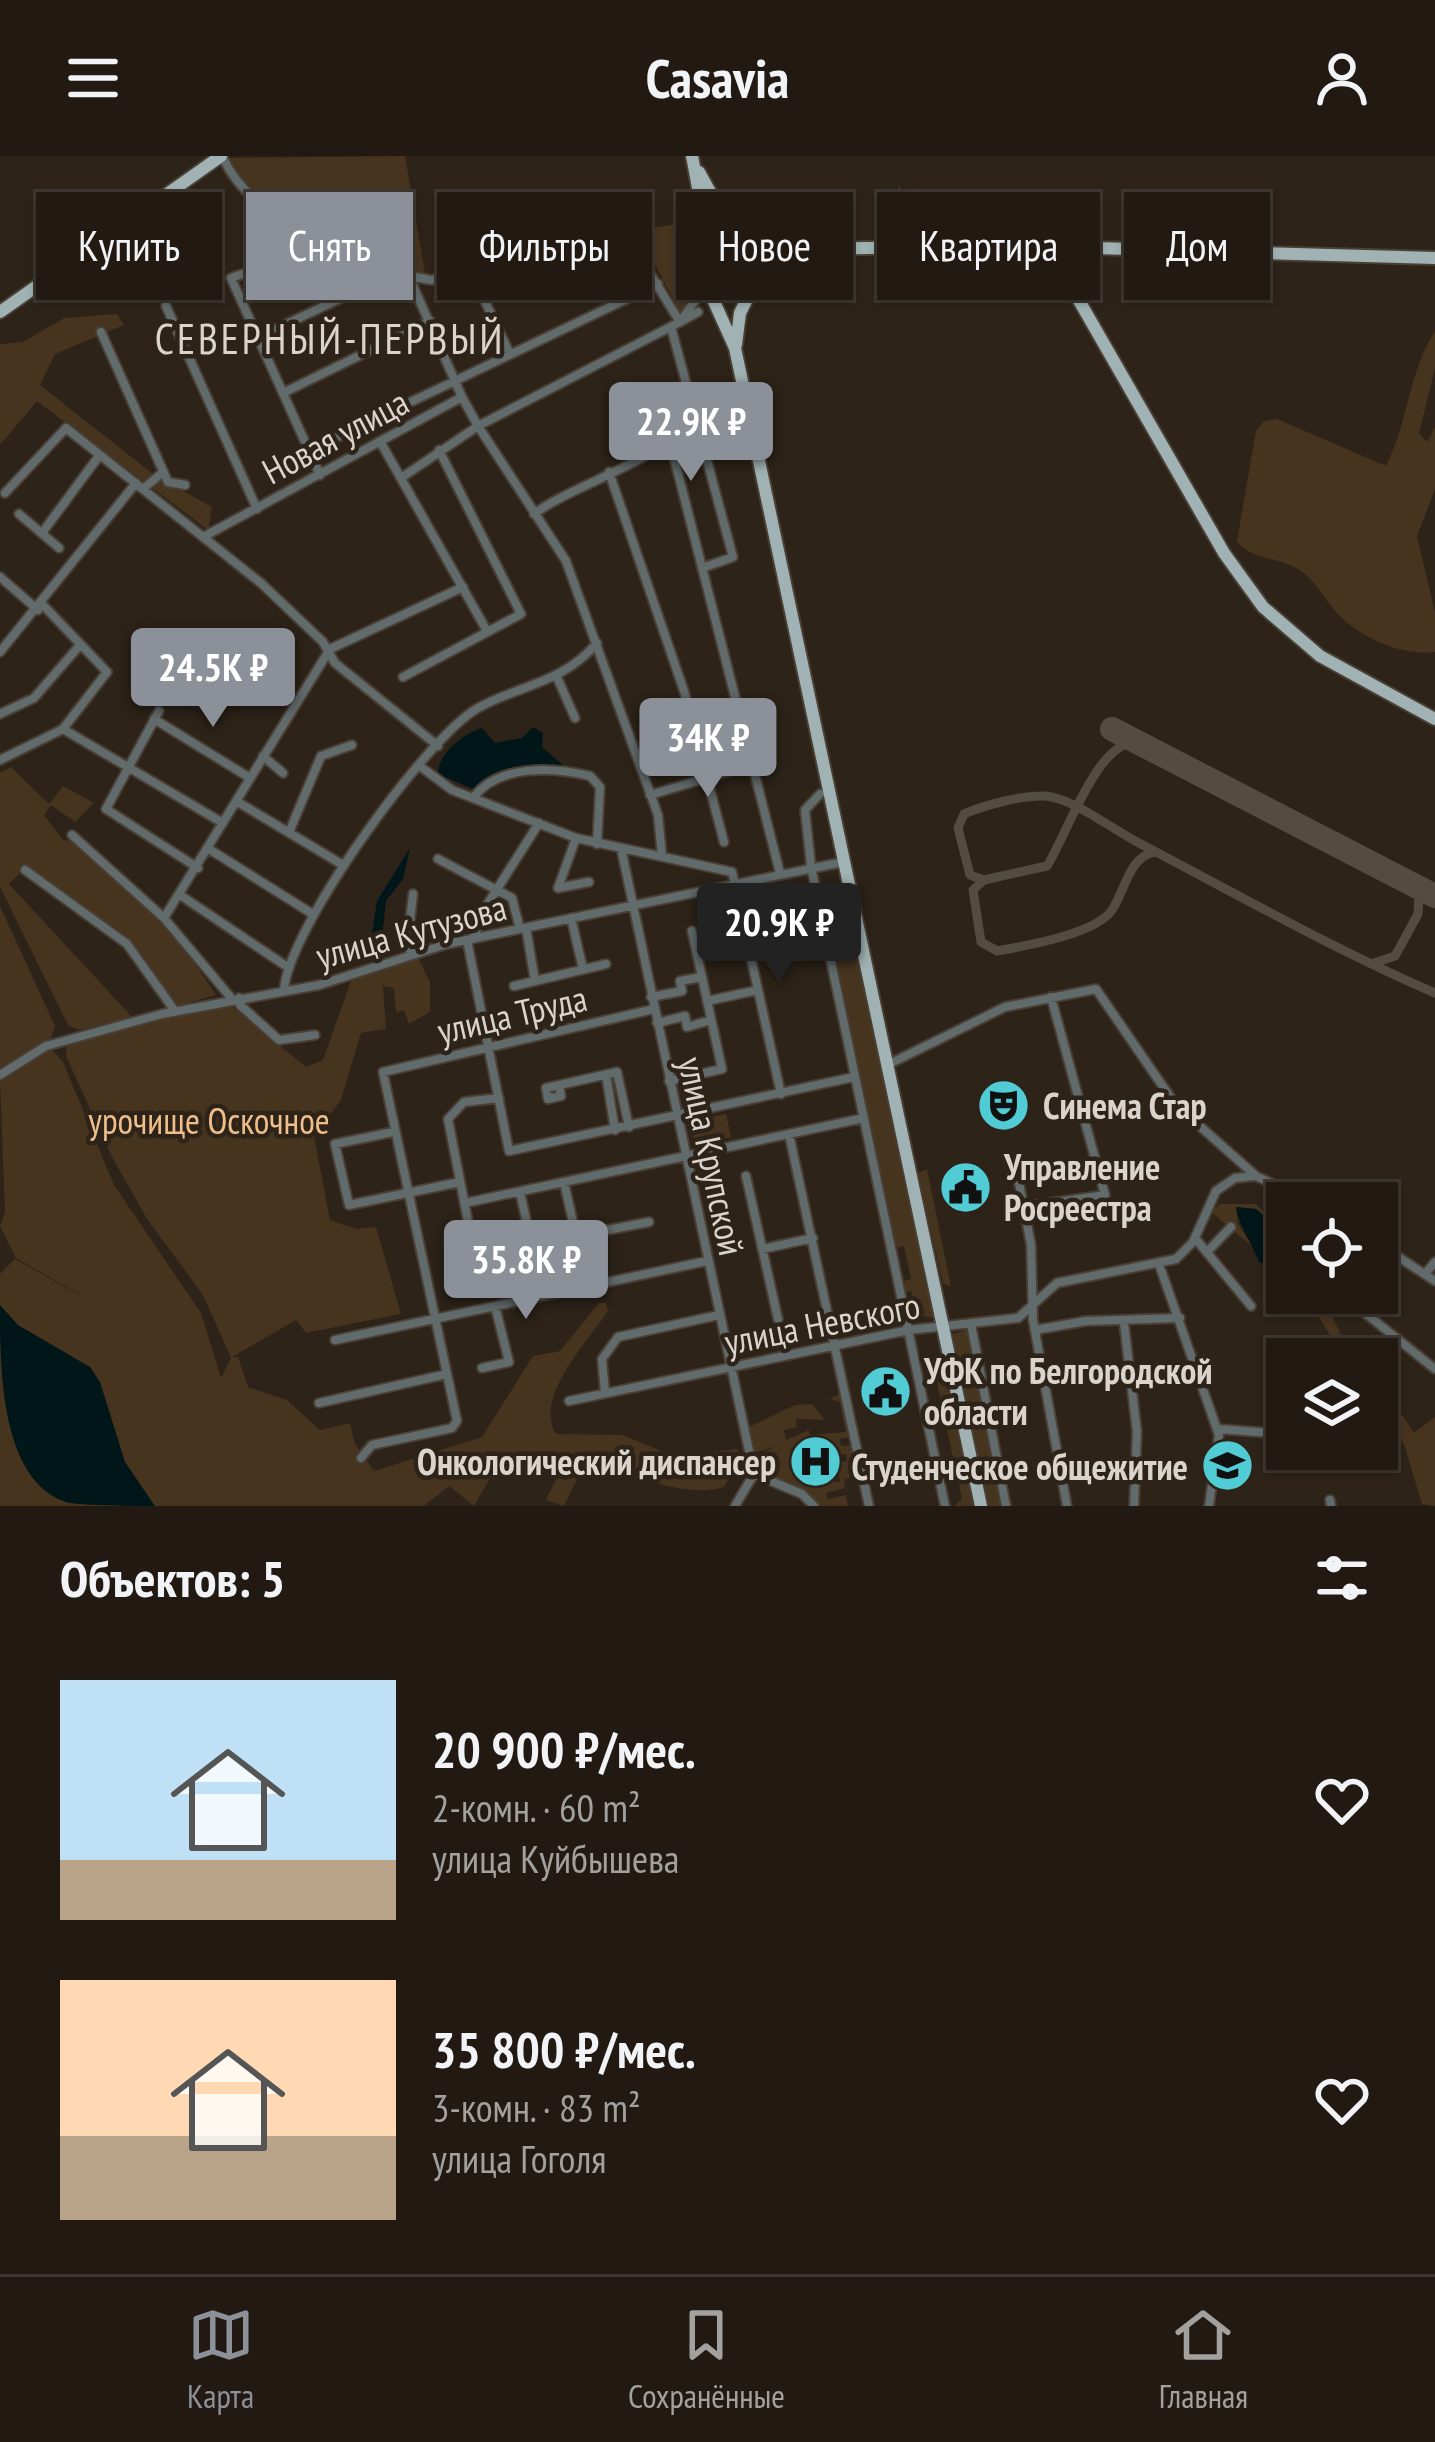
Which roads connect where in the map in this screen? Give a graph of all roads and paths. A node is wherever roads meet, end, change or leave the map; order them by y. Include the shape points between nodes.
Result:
1 (207, 156) edge
2 (221, 156) edge
3 (694, 156) edge
4 (249, 192) edge
5 (699, 192) edge
6 (710, 192) edge
7 (1100, 249) edge
8 (1100, 251) edge
9 (1435, 260) edge
10 (246, 273) edge
11 (652, 275) edge
12 (658, 284) junction
13 (413, 286) edge
14 (337, 300) edge
15 (484, 300) edge
16 (705, 300) edge
17 (713, 300) edge
18 (719, 300) edge
19 (747, 300) edge
20 (1080, 300) edge
21 (166, 306) dead end
22 (0, 309) edge
23 (698, 312) dead end
24 (740, 313) junction
25 (430, 321) junction
26 (676, 324) junction
27 (101, 332) dead end
28 (259, 337) junction
29 (735, 348) junction
30 (510, 354) junction
31 (457, 379) junction
32 (285, 392) junction
33 (461, 397) junction
34 (694, 410) junction
35 (478, 426) junction
36 (669, 438) junction
37 (381, 443) junction
38 (439, 450) junction
39 (308, 451) junction
40 (99, 456) junction
41 (163, 472) junction
42 (609, 472) junction
43 (320, 475) junction
44 (401, 478) junction
45 (184, 485) dead end
46 (140, 486) junction
47 (5, 493) dead end
48 (257, 509) junction
49 (19, 514) dead end
50 (533, 514) junction
51 (42, 533) junction
52 (203, 537) junction
53 (59, 548) dead end
54 (705, 567) junction
55 (0, 577) edge
56 (463, 587) junction
57 (40, 607) junction
58 (487, 631) junction
59 (598, 642) junction
60 (80, 645) junction
61 (0, 652) edge
62 (328, 652) junction
63 (556, 675) junction
64 (403, 677) dead end
65 (0, 713) edge
66 (575, 718) dead end
67 (1435, 719) edge
68 (63, 729) junction
69 (352, 745) dead end
70 (438, 746) junction
71 (262, 756) junction
72 (0, 760) edge
73 (753, 764) junction
74 (127, 766) junction
75 (421, 767) junction
76 (284, 773) dead end
77 (709, 777) junction
78 (250, 778) junction
79 (820, 794) dead end
80 (650, 795) junction
81 (473, 798) junction
82 (236, 801) junction
83 (539, 823) junction
84 (223, 824) junction
85 (290, 830) junction
86 (72, 835) dead end
87 (576, 838) junction
88 (724, 842) dead end
89 (597, 844) junction
90 (621, 848) junction
91 (209, 849) junction
92 (662, 856) junction
93 (438, 859) dead end
94 (844, 862) junction
95 (343, 865) junction
96 (811, 866) junction
97 (198, 868) junction
98 (26, 870) dead end
99 (780, 873) junction
100 (589, 882) dead end
101 (738, 882) junction
102 (500, 892) junction
103 (413, 894) dead end
104 (180, 895) junction
105 (632, 905) junction
106 (311, 913) junction
107 (164, 918) junction
108 (572, 918) junction
109 (523, 928) junction
110 (692, 931) dead end
111 (470, 939) junction
112 (414, 955) junction
113 (606, 964) dead end
114 (287, 967) junction
115 (583, 970) junction
116 (702, 977) junction
117 (535, 981) junction
118 (514, 986) dead end
119 (758, 990) junction
120 (284, 991) junction
121 (1051, 997) junction
122 (651, 998) junction
123 (236, 999) junction
124 (706, 1001) junction
125 (654, 1009) junction
126 (175, 1010) junction
127 (712, 1020) junction
128 (657, 1023) junction
129 (315, 1035) dead end
130 (488, 1048) junction
131 (887, 1065) junction
132 (0, 1075) edge
133 (606, 1075) junction
134 (854, 1077) junction
135 (669, 1081) junction
136 (559, 1085) dead end
137 (781, 1094) junction
138 (499, 1098) junction
139 (676, 1118) junction
140 (864, 1118) junction
141 (629, 1126) junction
142 (615, 1130) junction
143 (393, 1132) junction
144 (789, 1134) junction
145 (684, 1156) junction
146 (746, 1176) dead end
147 (1256, 1176) junction
148 (460, 1182) junction
149 (564, 1182) junction
150 (1269, 1182) edge
151 (1019, 1183) dead end
152 (520, 1192) junction
153 (406, 1195) junction
154 (465, 1203) junction
155 (1027, 1215) junction
156 (649, 1222) dead end
157 (1231, 1227) dead end
158 (813, 1238) junction
159 (1195, 1238) junction
160 (530, 1245) junction
161 (762, 1249) junction
162 (1207, 1252) junction
163 (1398, 1257) edge
164 (707, 1261) junction
165 (1435, 1262) edge
166 (1160, 1267) junction
167 (1425, 1274) junction
168 (1065, 1280) junction
169 (1435, 1281) edge
170 (1036, 1286) junction
171 (543, 1296) junction
172 (495, 1306) junction
173 (1251, 1306) dead end
174 (1366, 1314) edge
175 (719, 1316) junction
176 (1180, 1318) junction
177 (435, 1319) junction
178 (778, 1319) dead end
179 (1029, 1321) junction
180 (1124, 1323) junction
181 (970, 1324) junction
182 (944, 1328) junction
183 (909, 1330) junction
184 (335, 1340) dead end
185 (836, 1346) junction
186 (730, 1367) junction
187 (482, 1368) dead end
188 (1435, 1369) edge
189 (447, 1374) junction
190 (605, 1394) junction
191 (569, 1401) dead end
192 (319, 1403) dead end
193 (1218, 1429) junction
194 (1266, 1432) edge
195 (361, 1458) dead end
196 (754, 1474) junction
197 (735, 1506) edge
198 (814, 1506) edge
199 (869, 1506) edge
200 (945, 1506) edge
201 (981, 1506) edge
202 (1006, 1506) edge
203 (1067, 1506) edge
204 (1134, 1506) edge
205 (1209, 1506) edge

1 - 22 main road
2 - 4 street
2 - 22 main road
3 - 5 main road
3 - 6 main road
7 - 9 main road
8 - 9 main road
10 - 28 street via 231,278
11 - 12 street
12 - 26 street
12 - 30 street
13 - 25 street
14 - 28 street
15 - 30 street
16 - 26 street, Новая улица
17 - 29 main road
18 - 24 main road
19 - 24 main road
20 - 67 main road via 1263,608 1320,656
21 - 48 street
23 - 26 street
24 - 29 main road
25 - 31 street
25 - 32 street
26 - 34 street
26 - 35 street, Новая улица
27 - 41 street
28 - 32 street
29 - 94 main road
30 - 31 street
31 - 33 street
31 - 39 street
32 - 39 street
33 - 35 street, Новая улица
33 - 37 street, Новая улица
34 - 36 street
34 - 54 street via 733,557
35 - 38 street, Новая улица
35 - 50 street
36 - 42 street
36 - 54 street
37 - 43 street, Новая улица
37 - 44 street
38 - 44 street, Новая улица
38 - 58 street via 521,612
39 - 43 street
40 - 46 street
40 - 47 street via 63,427
40 - 51 street
41 - 45 street
41 - 46 street
42 - 50 street
42 - 77 street
43 - 48 street, Новая улица
44 - 56 street
46 - 52 street
46 - 57 street
48 - 52 street, Новая улица
49 - 51 street
50 - 59 street via 566,561
51 - 53 street
52 - 62 street
54 - 73 street
55 - 57 street
56 - 58 street
56 - 62 street
57 - 60 street
57 - 61 street
58 - 64 street
59 - 63 street
59 - 80 street
60 - 65 street via 34,698
60 - 68 street via 106,672
62 - 70 street
62 - 71 street
63 - 66 street
63 - 70 street via 479,707
68 - 72 street
68 - 74 street
69 - 85 street via 321,755
70 - 75 street
71 - 76 street
71 - 78 street
73 - 77 street
73 - 99 street
74 - 78 street via 156,715
74 - 84 street
74 - 97 street via 106,809
75 - 81 street
75 - 95 street
77 - 80 street
77 - 88 street
78 - 82 street
79 - 96 street via 805,810
80 - 92 street
81 - 83 street
81 - 89 street via 492,780 526,771 590,776 600,787
82 - 84 street
82 - 85 street
83 - 87 street
83 - 102 street
84 - 91 street
85 - 95 street
86 - 107 street
87 - 89 street
87 - 100 street via 558,888
89 - 90 street
90 - 92 street
90 - 105 street, улица Крупской
91 - 97 street
91 - 106 street
92 - 101 street via 725,868
93 - 102 street
94 - 96 street, улица Кутузова
94 - 131 main road
95 - 106 street
96 - 99 street, улица Кутузова
96 - 134 street
97 - 104 street
98 - 126 street via 127,944
99 - 101 street, улица Кутузова
101 - 105 street, улица Кутузова
101 - 119 street
102 - 109 street via 512,898
102 - 111 street
103 - 112 street via 407,947
104 - 107 street
104 - 114 street
105 - 108 street, улица Кутузова
105 - 122 street, улица Крупской
106 - 114 street
107 - 123 street
108 - 109 street, улица Кутузова
108 - 115 street
109 - 111 street, улица Кутузова
109 - 117 street
110 - 116 street
111 - 112 street, улица Кутузова
111 - 130 street
112 - 120 street, улица Кутузова
113 - 115 street
114 - 120 street
115 - 117 street
116 - 122 street
116 - 124 street
117 - 118 street
119 - 124 street
119 - 137 street
120 - 123 street, улица Кутузова
121 - 131 street via 1005,1007
121 - 147 street via 1096,989 1175,1104
121 - 155 street via 1105,1195 1037,1205
122 - 125 street, улица Крупской
123 - 126 street, улица Кутузова
123 - 129 street via 279,1040
124 - 127 street
125 - 128 street, улица Крупской
125 - 130 street, улица Труда
126 - 132 street, улица Кутузова via 46,1046
127 - 128 street
127 - 135 street via 722,1069
128 - 135 street, улица Крупской
130 - 138 street
130 - 143 street, улица Труда via 382,1072
131 - 182 main road
133 - 136 street
133 - 141 street via 617,1072
133 - 142 street
134 - 137 street
134 - 140 street
135 - 139 street, улица Крупской
137 - 139 street
138 - 142 street via 509,1151
138 - 148 street via 464,1102 450,1113
139 - 141 street
139 - 145 street, улица Крупской
140 - 144 street
140 - 183 street
141 - 142 street
143 - 153 street
143 - 153 street via 335,1144 348,1203
144 - 145 street
144 - 158 street
145 - 149 street
145 - 164 street, улица Крупской
146 - 161 street
147 - 150 street
147 - 159 street via 1216,1191
148 - 153 street
148 - 154 street
149 - 152 street
149 - 156 street via 575,1237
151 - 155 street
152 - 154 street
152 - 160 street
153 - 177 street
154 - 160 street via 476,1251
155 - 170 street
157 - 162 street
158 - 161 street
158 - 185 street
159 - 162 street
159 - 166 street
160 - 171 street
161 - 178 street
162 - 173 street
163 - 167 street
164 - 171 street
164 - 175 street, улица Крупской
165 - 167 street
166 - 168 street
166 - 176 street
167 - 169 street
168 - 170 street
168 - 170 street
170 - 179 street
171 - 172 street
172 - 177 street
172 - 187 street via 509,1362
174 - 188 street
175 - 186 street, улица Крупской
175 - 190 street via 618,1337 602,1359
176 - 180 street, улица Невского
176 - 193 street
177 - 184 street
177 - 189 street
179 - 180 street, улица Невского
179 - 181 street, улица Невского
179 - 203 street
180 - 204 street via 1137,1432
181 - 182 street, улица Невского
181 - 202 street
182 - 183 street, улица Невского
182 - 201 main road
183 - 185 street, улица Невского
183 - 200 street
185 - 186 street, улица Невского
185 - 199 street
186 - 190 street, улица Невского
186 - 196 street, улица Крупской
189 - 192 street
189 - 195 street via 452,1428 372,1445
190 - 191 street, улица Невского
193 - 194 street
193 - 205 street
196 - 197 street
196 - 198 street

